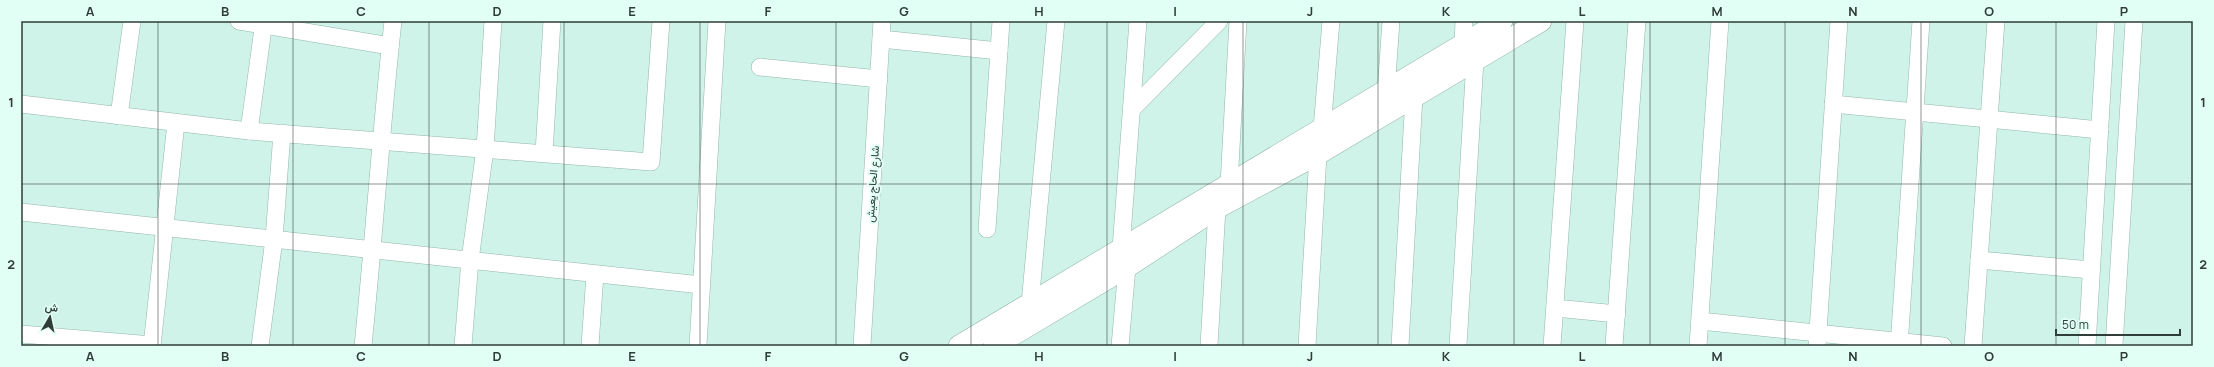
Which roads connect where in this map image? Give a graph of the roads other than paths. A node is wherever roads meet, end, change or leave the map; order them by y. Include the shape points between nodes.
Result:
1 (132, 21) edge
2 (239, 21) edge
3 (393, 21) edge
4 (493, 21) edge
5 (552, 21) edge
6 (661, 21) edge
7 (717, 21) edge
8 (882, 21) edge
9 (1001, 21) edge
10 (1056, 21) edge
11 (1138, 21) edge
12 (1219, 21) edge
13 (1238, 21) edge
14 (1330, 21) edge
15 (1392, 21) edge
16 (1464, 21) edge
17 (1502, 21) edge
18 (1541, 21) edge
19 (1575, 21) edge
20 (1637, 21) edge
21 (1720, 21) edge
22 (1839, 21) edge
23 (1921, 21) edge
24 (1996, 21) edge
25 (2106, 21) edge
26 (2134, 21) edge
27 (263, 23) edge
28 (881, 39) junction
29 (390, 46) junction
30 (999, 51) junction
31 (1469, 52) junction
32 (760, 68) dead end
33 (879, 79) junction
34 (1386, 91) junction
35 (1414, 96) junction
36 (21, 104) edge
37 (1833, 104) junction
38 (1133, 108) junction
39 (1915, 111) junction
40 (119, 116) junction
41 (1989, 118) junction
42 (176, 123) junction
43 (1322, 129) junction
44 (2100, 130) junction
45 (249, 131) junction
46 (282, 133) junction
47 (380, 141) junction
48 (485, 149) junction
49 (544, 153) junction
50 (1318, 154) junction
51 (1229, 184) junction
52 (1217, 208) junction
53 (21, 212) edge
54 (165, 227) junction
55 (987, 229) dead end
56 (274, 238) junction
57 (373, 250) junction
58 (1124, 258) junction
59 (470, 260) junction
60 (1979, 260) junction
61 (2091, 270) junction
62 (595, 274) junction
63 (702, 285) junction
64 (1030, 304) junction
65 (1555, 308) junction
66 (1617, 314) junction
67 (1700, 321) junction
68 (21, 334) edge
69 (1817, 339) edge
70 (1900, 344) edge
71 (152, 346) edge
72 (260, 346) edge
73 (363, 346) edge
74 (463, 346) edge
75 (590, 346) edge
76 (698, 346) edge
77 (862, 346) edge
78 (959, 346) edge
79 (994, 346) edge
80 (1120, 346) edge
81 (1209, 346) edge
82 (1307, 346) edge
83 (1400, 346) edge
84 (1458, 346) edge
85 (1552, 346) edge
86 (1614, 346) edge
87 (1698, 346) edge
88 (1943, 346) edge
89 (1973, 346) edge
90 (2087, 346) edge
91 (2114, 346) edge

1 - 40 street
2 - 27 street
3 - 29 street
4 - 48 street
5 - 49 street
6 - 49 street via 651,162
7 - 63 street
8 - 28 street, شارع الحاج يعيش
9 - 30 street
10 - 64 street
11 - 38 street
12 - 38 street
13 - 51 street
14 - 43 street
15 - 34 street
16 - 31 street
17 - 31 main road
18 - 31 main road
19 - 65 street
20 - 66 street
21 - 67 street
22 - 37 street
23 - 39 street
24 - 41 street
25 - 44 street
26 - 91 street
27 - 29 street
27 - 45 street
28 - 30 street
28 - 33 street, شارع الحاج يعيش
29 - 47 street
30 - 55 street
31 - 34 main road
31 - 35 main road
31 - 84 street
32 - 33 street
33 - 77 street, شارع الحاج يعيش
34 - 43 main road
35 - 50 main road
35 - 83 street
36 - 40 street
37 - 39 street
37 - 69 street
38 - 58 street
39 - 41 street
39 - 70 street
40 - 42 street
41 - 44 street
41 - 60 street
42 - 45 street
42 - 54 street
43 - 51 main road
44 - 61 street
45 - 46 street
46 - 47 street
46 - 56 street
47 - 48 street
47 - 57 street
48 - 49 street
48 - 59 street
50 - 52 main road
50 - 82 street
51 - 58 main road
52 - 58 main road
52 - 81 street
53 - 54 street
54 - 56 street
54 - 71 street
56 - 57 street
56 - 72 street
57 - 59 street
57 - 73 street
58 - 64 main road
58 - 79 main road
58 - 80 street
59 - 62 street
59 - 74 street
60 - 61 street
60 - 89 street
61 - 90 street
62 - 63 street
62 - 75 street
63 - 76 street
64 - 78 main road
65 - 66 street
65 - 85 street
66 - 86 street
67 - 69 street
67 - 87 street
68 - 71 street
69 - 70 street
70 - 88 street

